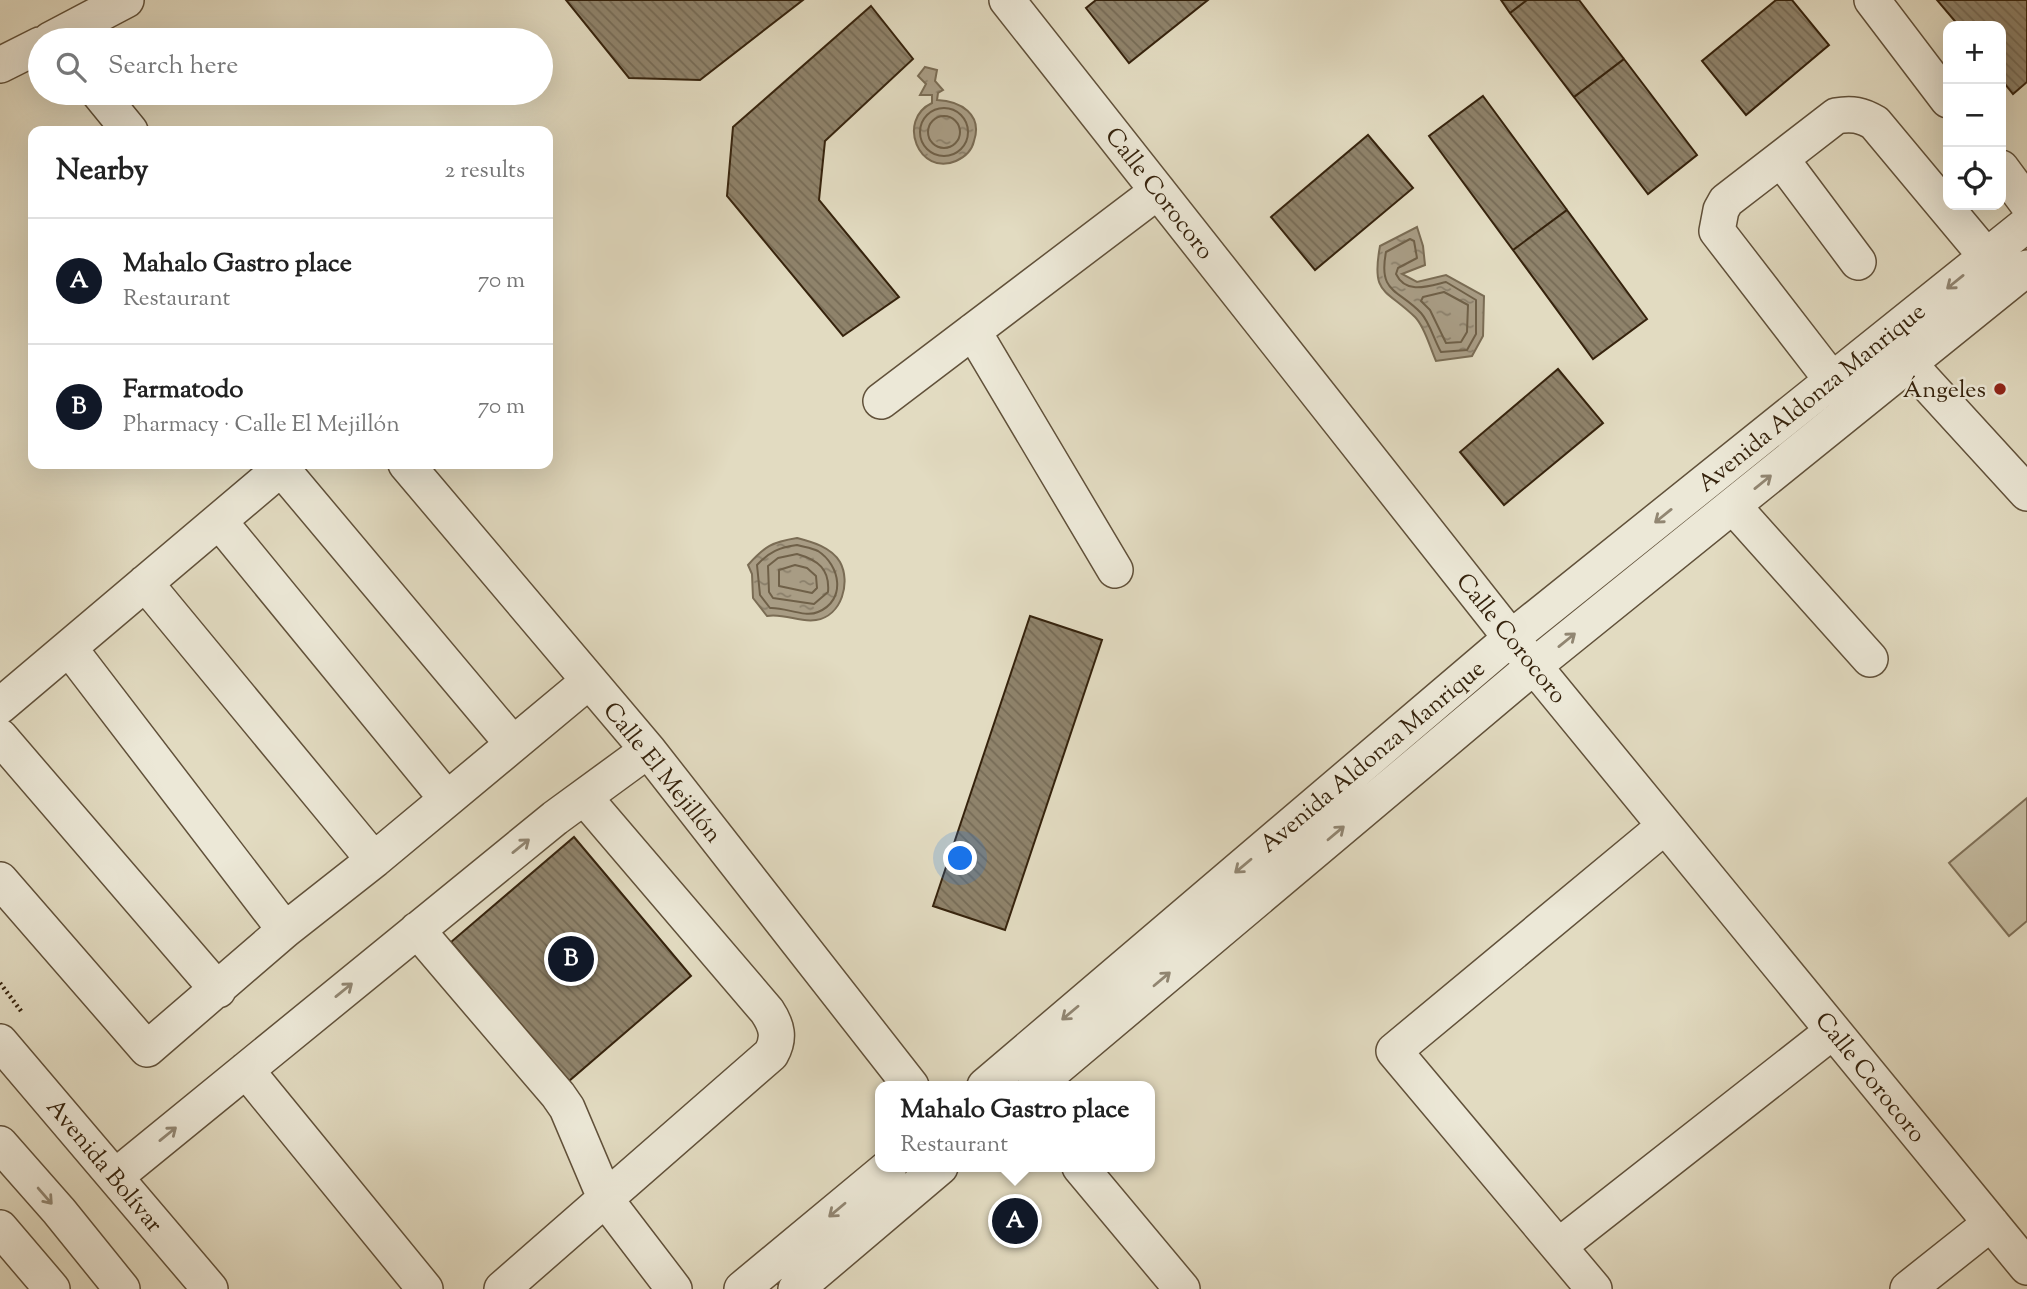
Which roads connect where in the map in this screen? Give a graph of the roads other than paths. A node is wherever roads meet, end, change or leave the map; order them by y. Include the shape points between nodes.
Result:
1 (126, 0) edge
2 (1007, 0) edge
3 (1872, 0) edge
4 (74, 28) edge
5 (28, 52) edge
6 (0, 65) edge
7 (1943, 93) edge
8 (109, 105) edge
9 (126, 126) edge
10 (1781, 159) junction
11 (2006, 175) edge
12 (1158, 191) junction
13 (2027, 202) edge
14 (2027, 224) edge
15 (1986, 256) junction
16 (1858, 262) dead end
17 (2027, 268) edge
18 (973, 331) junction
19 (1909, 363) junction
20 (1832, 380) junction
21 (881, 401) dead end
22 (280, 469) edge
23 (285, 469) edge
24 (411, 469) edge
25 (2027, 493) edge
26 (1733, 506) junction
27 (219, 521) junction
28 (1115, 570) dead end
29 (145, 583) junction
30 (1511, 638) junction
31 (69, 648) junction
32 (1870, 659) dead end
33 (1534, 666) junction
34 (589, 681) junction
35 (0, 706) edge
36 (0, 737) edge
37 (513, 744) junction
38 (648, 750) junction
39 (584, 797) junction
40 (447, 799) junction
41 (1665, 826) junction
42 (373, 860) junction
43 (0, 880) edge
44 (285, 930) junction
45 (417, 930) junction
46 (218, 990) junction
47 (1833, 1031) junction
48 (0, 1042) edge
49 (246, 1070) junction
50 (907, 1081) edge
51 (1000, 1081) edge
52 (1041, 1081) edge
53 (0, 1144) edge
54 (883, 1172) edge
55 (934, 1172) edge
56 (1084, 1172) edge
57 (115, 1177) junction
58 (606, 1200) junction
59 (1991, 1223) junction
60 (0, 1228) edge
61 (1559, 1246) junction
62 (778, 1259) junction
63 (2027, 1267) edge
64 (800, 1288) edge
65 (52, 1289) edge
66 (122, 1289) edge
67 (210, 1289) edge
68 (425, 1289) edge
69 (502, 1289) edge
70 (674, 1289) edge
71 (742, 1289) edge
72 (1182, 1289) edge
73 (1594, 1289) edge
74 (1908, 1289) edge

1 - 4 street
2 - 12 street, Calle Corocoro
3 - 7 street
5 - 6 street
8 - 9 street
10 - 15 street via 1836,116 1864,116 1875,122
10 - 16 street
10 - 20 street via 1726,201 1717,231
11 - 13 street
12 - 18 street
12 - 30 street, Calle Corocoro
14 - 15 street, Avenida Aldonza Manrique
15 -> 20 street, Avenida Aldonza Manrique
17 - 19 street, Avenida Aldonza Manrique
18 - 21 street
18 - 28 street
19 - 25 street
26 -> 19 street, Avenida Aldonza Manrique
20 -> 30 street, Avenida Aldonza Manrique
22 - 27 street
23 - 37 street
24 - 34 street, Calle El Mejillón
26 - 32 street
33 -> 26 street, Avenida Aldonza Manrique
27 - 29 street
27 - 40 street
29 - 31 street
29 - 42 street
30 - 33 street, Calle Corocoro
30 -> 51 street, Avenida Aldonza Manrique
31 - 35 street
31 - 44 street
33 - 41 street, Calle Corocoro
52 -> 33 street, Avenida Aldonza Manrique
34 - 37 street
34 - 38 street, Calle El Mejillón
36 - 46 street
37 - 40 street
38 - 39 street
38 - 50 street, Calle El Mejillón
45 -> 39 street
39 - 58 street via 757,998 776,1024 777,1036 771,1054
40 - 42 street
41 - 47 street, Calle Corocoro
41 - 61 street via 1394,1051
42 - 44 street
43 - 46 street via 147,1049
44 - 46 street
49 -> 45 street
45 - 58 street via 558,1095
47 - 59 street, Calle Corocoro
47 - 61 street
48 - 57 street, Avenida Bolívar
57 -> 49 street
49 - 68 street
53 -> 66 street
54 -> 62 street
55 - 64 street
56 - 72 street
57 - 67 street, Avenida Bolívar
58 - 69 street
58 - 70 street
59 - 63 street, Calle Corocoro
59 - 74 street
60 - 65 street
61 - 73 street
62 - 64 street
62 - 71 street

